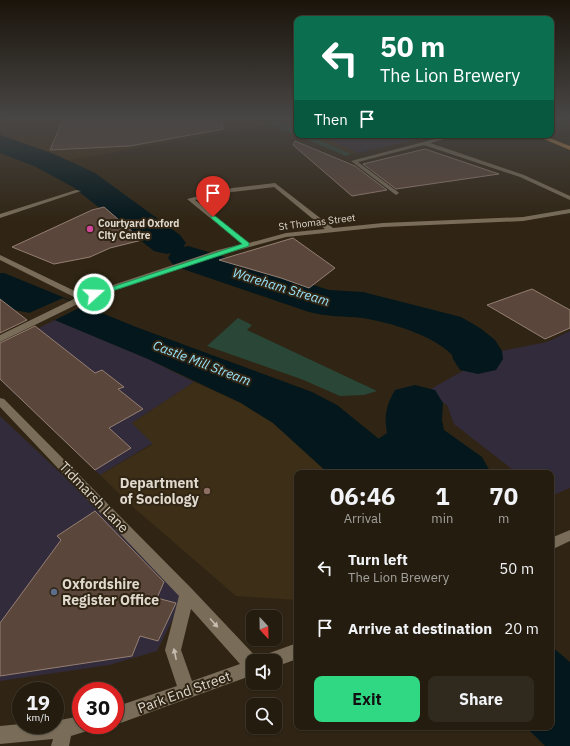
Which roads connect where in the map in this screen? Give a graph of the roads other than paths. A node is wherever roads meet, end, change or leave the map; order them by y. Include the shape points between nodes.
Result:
1 (390, 152) edge
2 (450, 152) edge
3 (78, 191) dead end
4 (396, 193) dead end
5 (570, 198) edge
6 (570, 211) edge
7 (0, 216) edge
8 (330, 230) junction
9 (247, 245) junction
10 (0, 257) edge
11 (79, 300) junction
12 (0, 339) edge
13 (0, 401) edge
14 (570, 536) edge
15 (554, 543) edge
16 (188, 594) junction
17 (294, 652) edge
18 (282, 657) edge
19 (246, 659) edge
20 (246, 670) edge
21 (187, 691) junction
22 (124, 713) edge
23 (72, 731) edge
24 (0, 735) edge
25 (62, 738) edge

1 - 4 street via 354,161
2 - 5 street via 522,176
3 - 7 street
6 - 8 street, St Thomas Street via 524,219
8 - 9 street, St Thomas Street via 286,235
8 - 9 street via 275,185 232,190 190,199
9 - 11 street, St Thomas Street
10 - 11 street
11 - 12 street
13 - 16 street, Tidmarsh Lane
14 - 15 street
16 -> 19 street, Tidmarsh Lane
21 -> 16 street via 173,650
17 - 18 street
20 - 21 street, Park End Street
21 - 22 street, Park End Street
23 - 25 street
24 - 25 street

